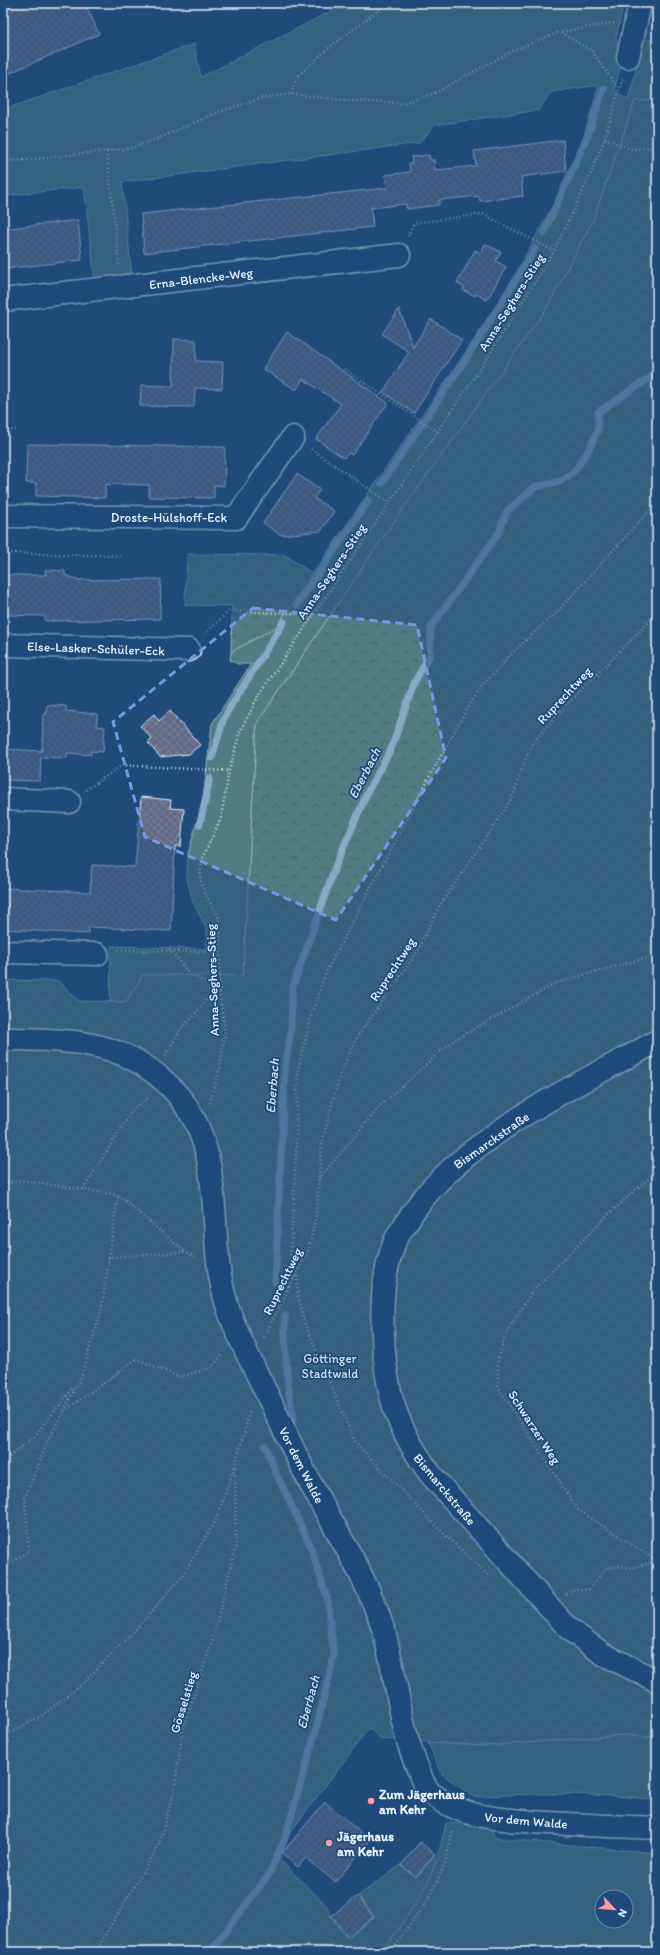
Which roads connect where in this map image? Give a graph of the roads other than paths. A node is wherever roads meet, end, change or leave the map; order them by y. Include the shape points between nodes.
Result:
1 (640, 3) edge
2 (628, 57) road end
3 (399, 254) road end
4 (3, 300) edge
5 (293, 437) road end
6 (3, 516) edge
7 (3, 645) edge
8 (189, 650) road end
9 (3, 799) edge
10 (69, 802) road end
11 (3, 952) edge
12 (97, 954) road end
13 (3, 1040) edge
14 (657, 1041) edge
15 (657, 1681) edge
16 (657, 1828) edge

1 - 2 street
3 - 4 street, Erna-Blencke-Weg
5 - 6 street, Droste-Hülshoff-Eck via 236,518
7 - 8 street, Else-Lasker-Schüler-Eck
9 - 10 street
11 - 12 street
13 - 16 street, Vor dem Walde via 54,1040 105,1047 137,1060 160,1077 190,1111 201,1131 210,1161 218,1268 238,1336 291,1447 346,1546 376,1610 384,1633 410,1752 426,1789 458,1809 486,1818
14 - 15 street, Bismarckstraße via 540,1106 485,1141 453,1167 428,1192 394,1242 386,1269 383,1295 385,1369 395,1412 412,1449 431,1476 569,1629 603,1654

